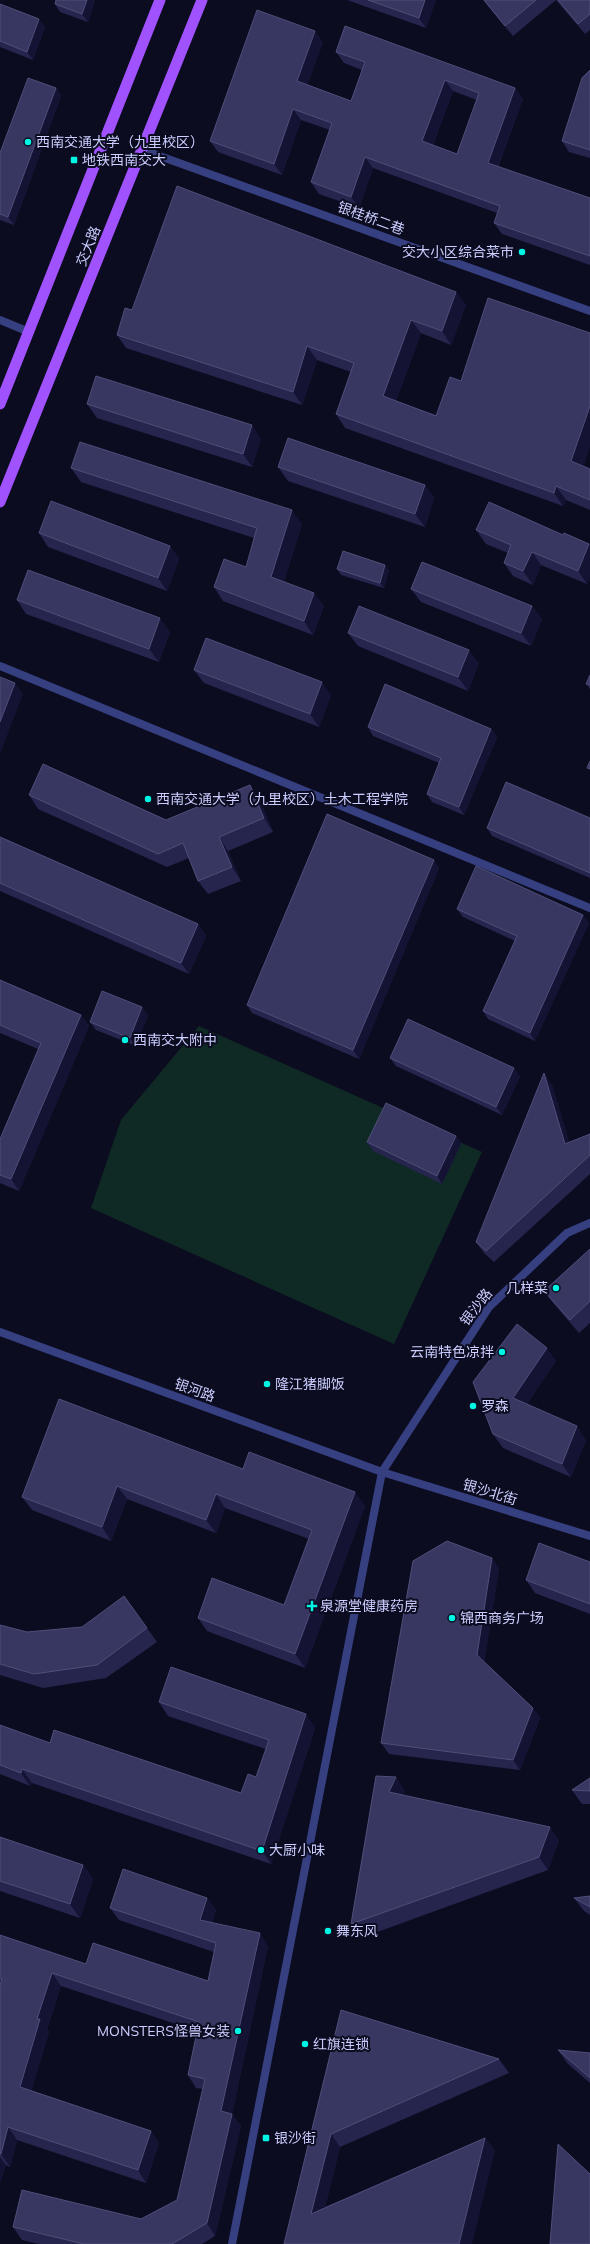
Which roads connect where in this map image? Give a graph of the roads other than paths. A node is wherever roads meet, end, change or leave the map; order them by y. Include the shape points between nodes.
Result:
1 (160, 0) edge
2 (202, 0) edge
3 (142, 150) junction
4 (590, 311) edge
5 (0, 320) edge
6 (29, 332) junction
7 (0, 404) edge
8 (0, 502) edge
9 (0, 666) edge
10 (590, 908) edge
11 (590, 1223) edge
12 (0, 1332) edge
13 (382, 1472) junction
14 (590, 1536) edge
15 (232, 2244) edge

1 - 6 main road, 交大路
2 - 3 main road, 交大路
3 - 4 street, 银桂桥二巷
3 - 8 main road, 交大路
5 - 6 street
6 - 7 main road, 交大路
9 - 10 street
11 - 13 street, 银沙路 via 567,1233 489,1307
12 - 13 street, 银河路
13 - 14 street, 银沙北街
13 - 15 street

